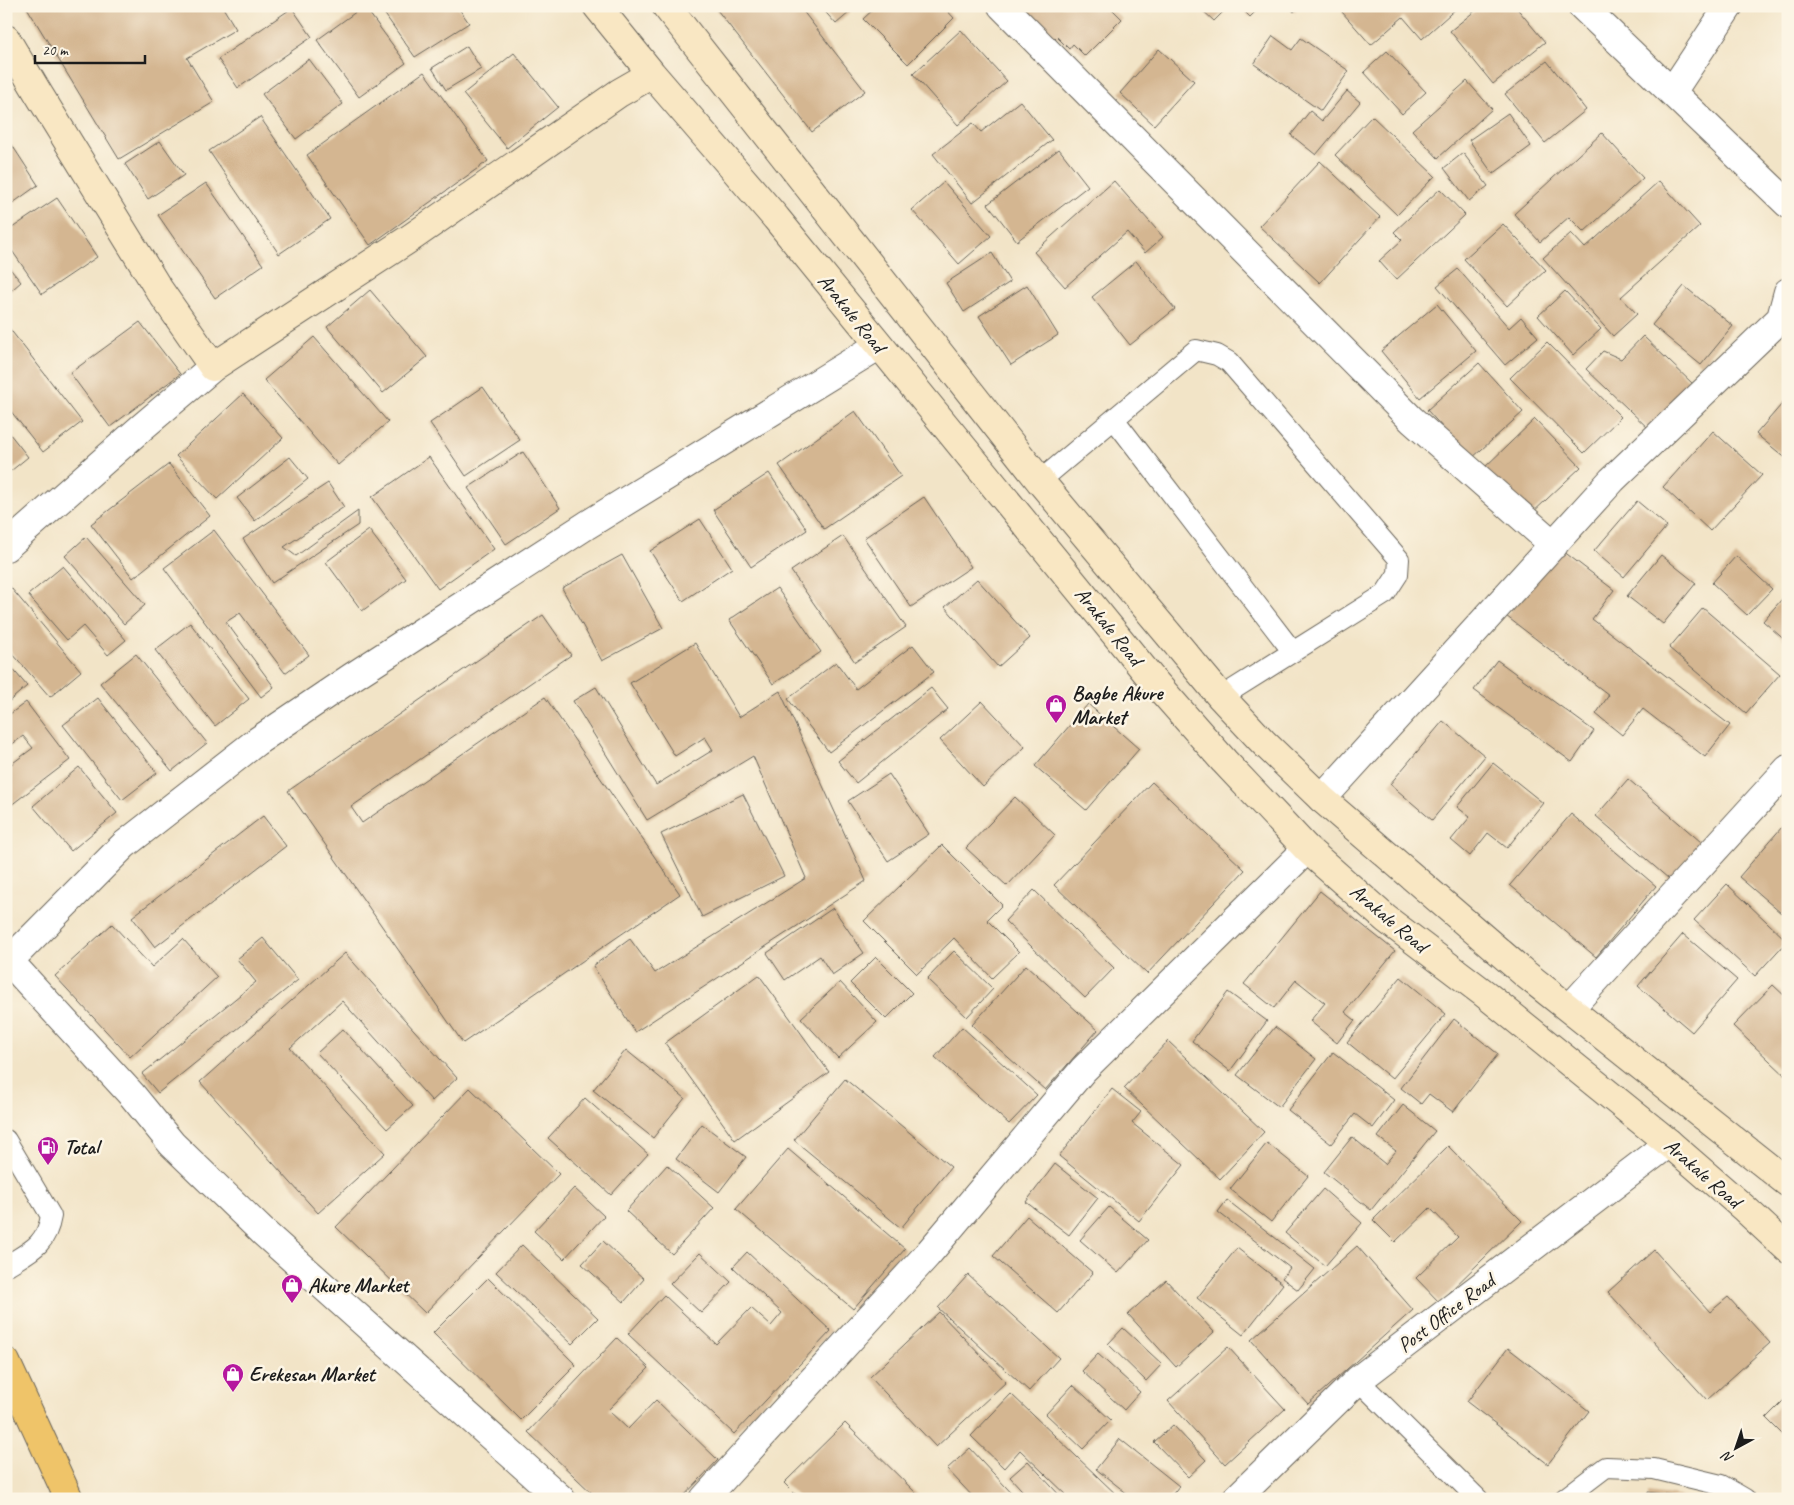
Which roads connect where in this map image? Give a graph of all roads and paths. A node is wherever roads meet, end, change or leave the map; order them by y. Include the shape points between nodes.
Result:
1 (597, 6) edge
2 (666, 6) edge
3 (1002, 6) edge
4 (1582, 6) edge
5 (1730, 6) edge
6 (8, 46) edge
7 (652, 74) junction
8 (1672, 92) junction
9 (1788, 204) edge
10 (1788, 292) edge
11 (1784, 317) edge
12 (878, 346) junction
13 (213, 367) junction
14 (1114, 419) junction
15 (1040, 481) junction
16 (1554, 545) junction
17 (6, 547) edge
18 (1293, 652) junction
19 (1221, 696) junction
20 (1788, 769) edge
21 (1322, 799) junction
22 (1307, 849) junction
23 (8, 963) edge
24 (1570, 1008) junction
25 (6, 1140) edge
26 (1669, 1143) junction
27 (1788, 1183) edge
28 (1788, 1249) edge
29 (6, 1266) edge
30 (6, 1362) edge
31 (1358, 1380) junction
32 (69, 1499) edge
33 (561, 1499) edge
34 (704, 1499) edge
35 (1236, 1499) edge
36 (1478, 1499) edge
37 (1564, 1499) edge
38 (1745, 1499) edge

1 - 7 main road, Arakale Road
2 - 15 main road, Arakale Road
3 - 16 street via 1412,420
4 - 8 street
5 - 8 street
6 - 13 main road via 153,280
7 - 12 main road, Arakale Road via 776,218
7 - 13 main road via 619,93 412,237
8 - 9 street
10 - 11 street
11 - 16 street via 1612,480
12 - 22 main road, Arakale Road via 1151,678
12 - 23 street via 587,525 256,742 124,845
13 - 17 street
14 - 15 lane
14 - 18 lane
14 - 18 lane via 1196,350 1217,355 1229,362 1399,559 1398,574 1385,594
15 - 19 main road, Arakale Road
16 - 21 street
18 - 19 lane
19 - 21 main road, Arakale Road
20 - 24 street
21 - 24 main road, Arakale Road via 1524,973
22 - 26 main road, Arakale Road via 1386,919 1485,994
22 - 34 street via 1083,1070 927,1255
23 - 33 street via 132,1095 172,1144 270,1238
24 - 27 main road, Arakale Road
25 - 29 lane via 51,1216 49,1229 38,1246
26 - 28 main road, Arakale Road
26 - 31 street, Post Office Road
30 - 32 main road
31 - 35 street, Post Office Road
31 - 36 lane
37 - 38 lane via 1606,1467 1654,1469 1721,1485

